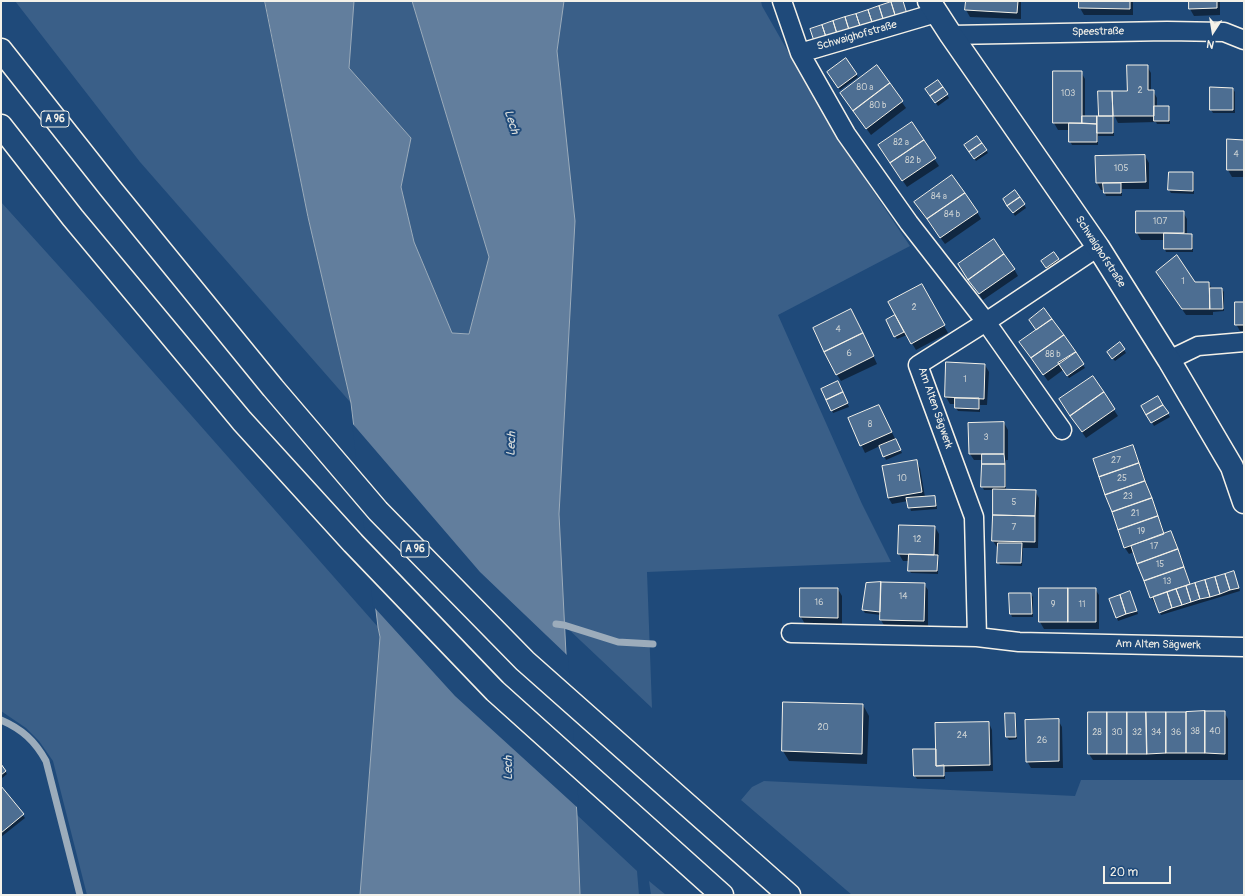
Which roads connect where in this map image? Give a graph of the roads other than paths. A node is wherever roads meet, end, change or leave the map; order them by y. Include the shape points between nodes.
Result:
1 (782, 1) edge
2 (933, 7) edge
3 (951, 35) junction
4 (1244, 40) edge
5 (1, 50) edge
6 (800, 53) junction
7 (1, 126) edge
8 (1098, 247) junction
9 (986, 322) junction
10 (1244, 342) edge
11 (1169, 360) junction
12 (1062, 430) dead end
13 (1244, 502) edge
14 (791, 633) dead end
15 (977, 637) junction
16 (1244, 647) edge
17 (722, 895) edge
18 (790, 895) edge

1 - 6 street, Schwaighofstraße
2 - 3 main road, Schwaighofstraße
2 - 6 street, Schwaighofstraße
3 - 4 street, Speestraße via 1167,31 1224,32
3 - 8 main road, Schwaighofstraße
5 - 18 main road, A 96 via 273,388 378,510 525,661
6 - 9 street, Schwaighofstraße via 846,134 909,223
7 - 17 main road via 73,218 242,421 353,543 495,691
8 - 9 street, Am Alten Sägwerk
8 - 11 main road, Schwaighofstraße
9 - 12 street, Schwaighofstraße
9 - 15 street, Am Alten Sägwerk via 918,364 974,517
10 - 11 street via 1198,346
11 - 13 main road, Schwaighofstraße via 1232,467
14 - 15 street, Am Alten Sägwerk
15 - 16 street, Am Alten Sägwerk via 1019,642

